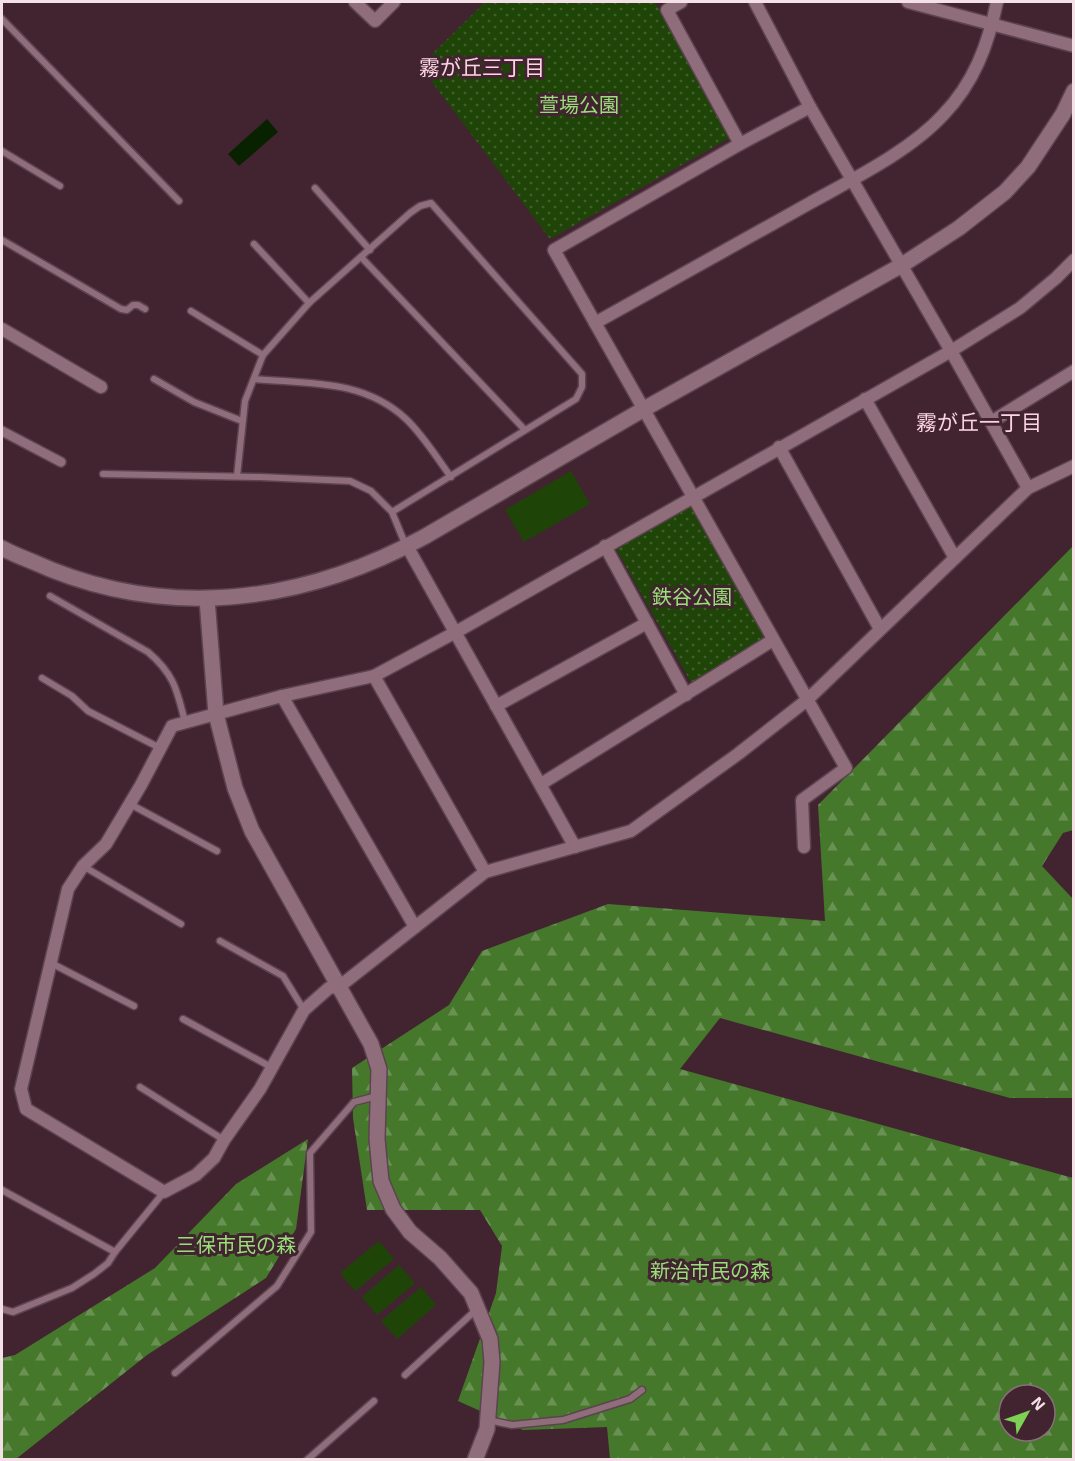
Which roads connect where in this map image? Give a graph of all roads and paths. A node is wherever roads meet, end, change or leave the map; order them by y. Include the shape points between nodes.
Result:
1 (355, 2) edge
2 (394, 2) edge
3 (681, 2) edge
4 (755, 2) edge
5 (908, 2) edge
6 (997, 2) edge
7 (2, 20) edge
8 (992, 23) junction
9 (1074, 46) edge
10 (1074, 91) edge
11 (810, 107) junction
12 (740, 144) junction
13 (2, 152) edge
14 (853, 178) junction
15 (60, 186) dead end
16 (315, 189) dead end
17 (179, 201) dead end
18 (2, 240) edge
19 (254, 244) dead end
20 (370, 250) junction
21 (361, 257) junction
22 (1074, 260) edge
23 (902, 265) junction
24 (309, 303) junction
25 (146, 309) dead end
26 (191, 311) dead end
27 (596, 323) junction
28 (2, 329) edge
29 (951, 351) junction
30 (263, 355) junction
31 (1074, 371) edge
32 (154, 379) dead end
33 (254, 379) junction
34 (101, 387) dead end
35 (865, 399) junction
36 (644, 409) junction
37 (242, 422) junction
38 (991, 422) junction
39 (525, 430) junction
40 (2, 431) edge
41 (779, 447) junction
42 (61, 462) dead end
43 (1074, 466) edge
44 (103, 474) dead end
45 (237, 476) junction
46 (451, 477) junction
47 (1028, 488) junction
48 (693, 496) junction
49 (392, 512) junction
50 (406, 546) junction
51 (605, 546) junction
52 (2, 548) edge
53 (955, 558) junction
54 (50, 596) dead end
55 (207, 599) junction
56 (647, 623) junction
57 (880, 629) junction
58 (456, 632) junction
59 (773, 640) junction
60 (374, 676) junction
61 (42, 678) dead end
62 (686, 695) junction
63 (282, 696) junction
64 (807, 700) junction
65 (496, 706) junction
66 (216, 714) junction
67 (185, 723) junction
68 (160, 748) junction
69 (541, 784) junction
70 (130, 804) junction
71 (575, 847) junction
72 (804, 847) dead end
73 (218, 850) dead end
74 (83, 866) junction
75 (485, 873) junction
76 (181, 924) dead end
77 (414, 927) junction
78 (220, 941) dead end
79 (51, 963) junction
80 (340, 986) junction
81 (135, 1006) dead end
82 (304, 1010) junction
83 (183, 1019) dead end
84 (271, 1067) junction
85 (140, 1087) dead end
86 (377, 1096) junction
87 (224, 1140) junction
88 (2, 1190) edge
89 (164, 1192) junction
90 (115, 1252) junction
91 (478, 1308) junction
92 (2, 1309) edge
93 (175, 1373) dead end
94 (405, 1375) dead end
95 (642, 1390) dead end
96 (374, 1401) dead end
97 (488, 1420) junction
98 (307, 1460) edge
99 (474, 1460) edge

1 - 2 street via 375,21
3 - 12 street via 667,10
4 - 11 street
5 - 8 street
6 - 8 street
7 - 17 lane
8 - 9 street
8 - 14 street via 980,61 965,89 942,116 914,141
10 - 23 street via 1047,141 1005,192
11 - 12 street
11 - 14 street
12 - 27 street via 554,250
13 - 15 lane
14 - 23 street
14 - 27 street
16 - 20 lane
18 - 25 lane via 121,309 133,305
19 - 24 lane
20 - 21 lane
20 - 39 lane via 410,213 431,203 582,375 576,399
21 - 24 lane
21 - 39 lane
22 - 29 street via 1020,308
23 - 29 street
23 - 36 street
24 - 30 lane
26 - 30 lane
27 - 36 street
28 - 34 street
29 - 35 street
29 - 38 street
30 - 33 lane
31 - 38 street
32 - 37 lane via 194,402
33 - 37 lane via 244,401
33 - 46 lane via 345,387 389,404 408,420
35 - 41 street
35 - 53 street
36 - 48 street
36 - 50 street
37 - 45 lane
38 - 47 street
39 - 46 lane
40 - 42 street
41 - 48 street
41 - 57 street
43 - 47 street
44 - 45 lane
45 - 49 lane via 350,481 371,491
46 - 49 lane
47 - 53 street
48 - 51 street
48 - 59 street
49 - 50 lane
50 - 55 street via 336,575 272,592
50 - 58 street
51 - 56 street
51 - 58 street
52 - 55 street via 104,588 154,597
53 - 57 street
54 - 67 lane via 161,663 175,684
55 - 66 street
56 - 62 street
56 - 65 street
57 - 64 street
58 - 60 street
58 - 65 street
59 - 62 street
59 - 64 street
60 - 63 street
60 - 75 street
61 - 68 lane via 88,711
62 - 69 street
63 - 66 street
63 - 77 street
64 - 71 street via 631,831
64 - 72 street via 846,768 802,800
65 - 69 street
66 - 67 street
66 - 80 street via 235,788 252,831
67 - 68 street via 172,726
68 - 70 street
69 - 71 street
70 - 73 lane
70 - 74 street via 106,844
71 - 75 street
74 - 76 lane
74 - 79 street via 68,889
75 - 77 street
77 - 80 street
78 - 82 lane via 283,976
79 - 81 lane
79 - 89 street via 21,1089 26,1109
80 - 82 street via 329,988
80 - 86 street via 371,1044 379,1069
82 - 84 street
83 - 84 lane
84 - 87 street
85 - 87 lane
86 - 91 street via 381,1181 393,1209 410,1232 471,1293
86 - 93 lane via 354,1102 310,1153 311,1232 277,1286
87 - 89 street via 214,1158 196,1175
88 - 90 lane
89 - 90 lane
90 - 92 lane via 101,1269 72,1288 14,1312
91 - 94 lane
91 - 97 street via 490,1339
95 - 97 lane via 630,1399 562,1420 512,1425
96 - 98 lane
97 - 99 street

